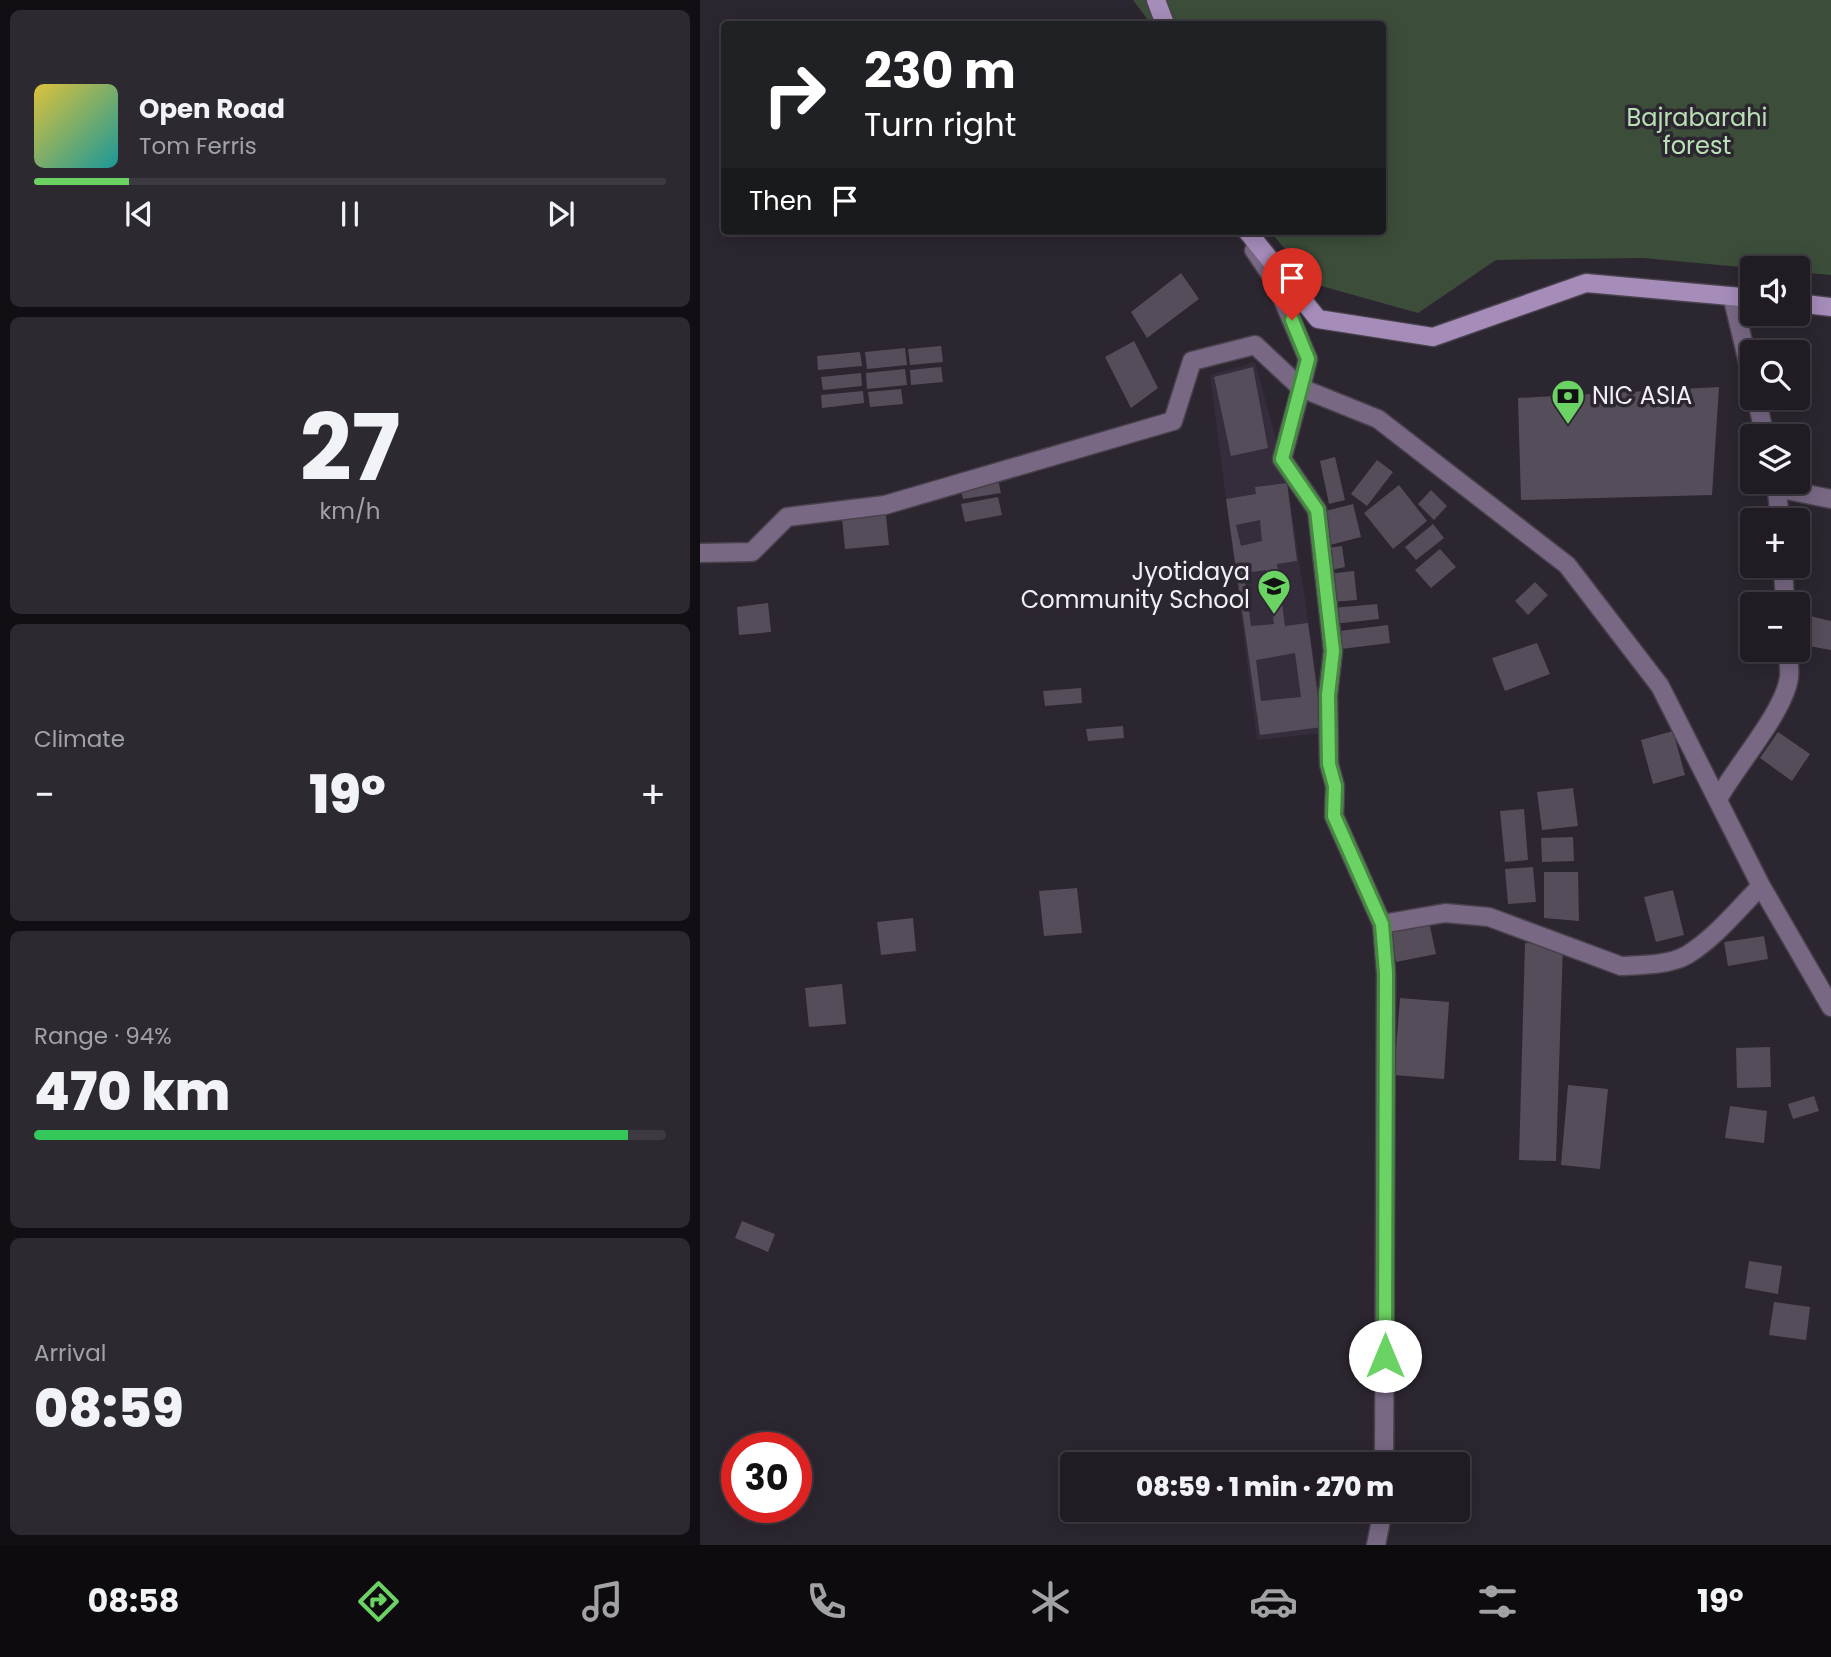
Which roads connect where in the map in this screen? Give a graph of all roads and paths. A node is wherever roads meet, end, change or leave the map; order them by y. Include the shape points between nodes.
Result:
1 (1156, 0) edge
2 (1164, 21) edge
3 (1243, 235) edge
4 (1250, 235) edge
5 (1732, 296) junction
6 (1740, 297) edge
7 (1810, 305) edge
8 (1831, 307) edge
9 (1743, 340) edge
10 (1301, 388) junction
11 (1810, 494) edge
12 (1831, 499) edge
13 (700, 553) edge
14 (1788, 662) edge
15 (1718, 799) junction
16 (1761, 886) junction
17 (1382, 924) junction
18 (1831, 1007) edge
19 (1384, 1452) edge
20 (1381, 1522) edge
21 (1377, 1545) edge

1 - 2 street
3 - 10 street via 1275,281 1308,359
4 - 5 street via 1318,319 1433,337 1586,283
5 - 6 street
5 - 9 street
7 - 8 street
10 - 13 street via 1255,345 1192,361 1173,421 885,505 787,517 752,552
10 - 15 street via 1378,419 1567,565 1660,686
10 - 17 street via 1282,459 1317,510 1333,651 1328,695 1334,816
11 - 12 street
14 - 15 street via 1789,678 1764,731
15 - 16 street
16 - 17 street via 1685,956 1644,965 1621,966 1489,917 1445,913
16 - 18 street
17 - 19 street via 1386,973
20 - 21 street

